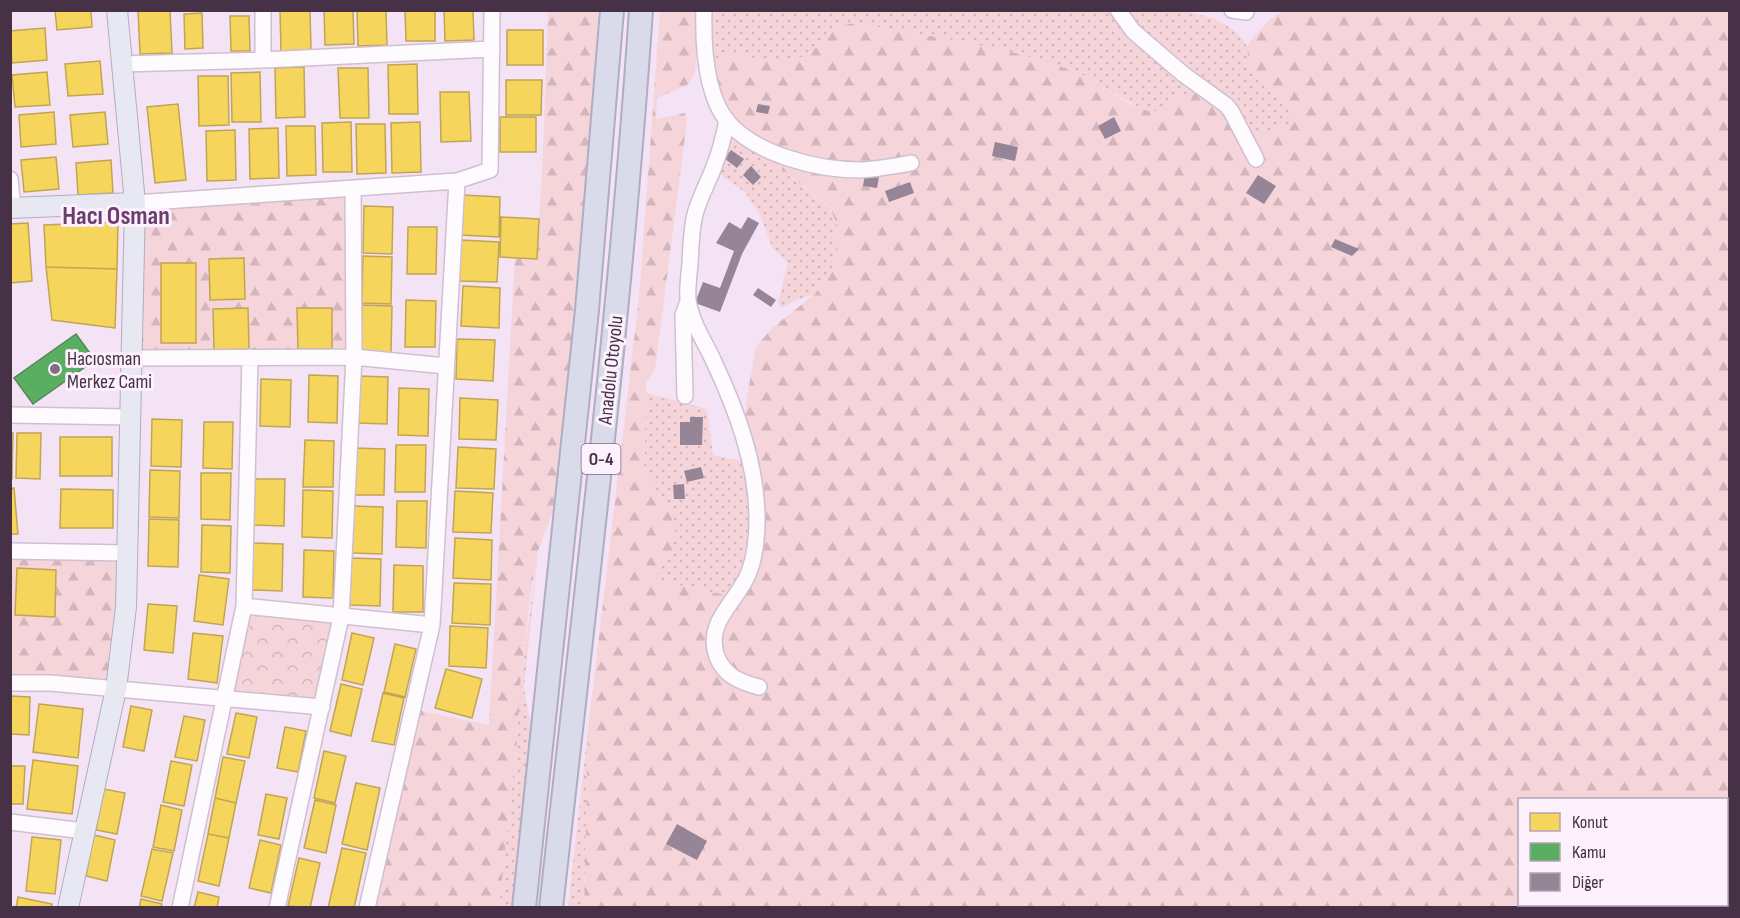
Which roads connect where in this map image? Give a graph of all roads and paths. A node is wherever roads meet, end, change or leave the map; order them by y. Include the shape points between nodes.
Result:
1 (117, 10) edge
2 (263, 10) edge
3 (492, 10) edge
4 (612, 10) edge
5 (641, 10) edge
6 (704, 10) edge
7 (1118, 10) edge
8 (492, 49) junction
9 (263, 60) junction
10 (122, 64) junction
11 (727, 120) junction
12 (1256, 159) dead end
13 (911, 163) dead end
14 (10, 179) edge
15 (457, 181) junction
16 (352, 189) junction
17 (135, 203) junction
18 (12, 208) edge
19 (688, 299) junction
20 (250, 357) junction
21 (354, 357) junction
22 (132, 358) junction
23 (446, 366) junction
24 (685, 396) dead end
25 (10, 415) edge
26 (130, 417) junction
27 (10, 551) edge
28 (127, 553) junction
29 (244, 606) junction
30 (341, 617) junction
31 (432, 625) junction
32 (10, 683) edge
33 (759, 687) dead end
34 (116, 689) junction
35 (226, 697) junction
36 (322, 707) junction
37 (10, 822) edge
38 (84, 831) junction
39 (68, 908) edge
40 (180, 908) edge
41 (277, 908) edge
42 (367, 908) edge
43 (524, 908) edge
44 (551, 908) edge

1 - 10 main road
2 - 9 street
3 - 8 street
4 - 43 highway, Anadolu Otoyolu / O-4 via 585,334
5 - 44 highway, Anadolu Otoyolu / O-4 via 615,322
6 - 11 street via 706,64 712,91
7 - 12 street via 1133,31 1232,111
8 - 9 street
8 - 15 street via 490,170
9 - 10 street
10 - 17 main road
11 - 13 street via 772,153 828,168 884,168
11 - 19 street via 721,148 695,214
14 - 18 street
15 - 16 street
15 - 23 street
16 - 17 street
16 - 21 street
17 - 18 main road
17 - 22 main road
19 - 24 street via 684,315
19 - 33 street via 736,413 753,478 757,516 756,547 749,573 713,634 715,650 729,675
20 - 21 street
20 - 22 street
20 - 29 street
21 - 23 street
21 - 30 street
22 - 26 main road
23 - 31 street
25 - 26 street
26 - 28 main road
27 - 28 street
28 - 34 main road via 126,607
29 - 30 street
29 - 35 street
30 - 31 street
30 - 36 street
31 - 42 street
32 - 34 street
34 - 35 street
34 - 38 main road
35 - 36 street
35 - 40 street
36 - 41 street
37 - 38 street
38 - 39 main road

